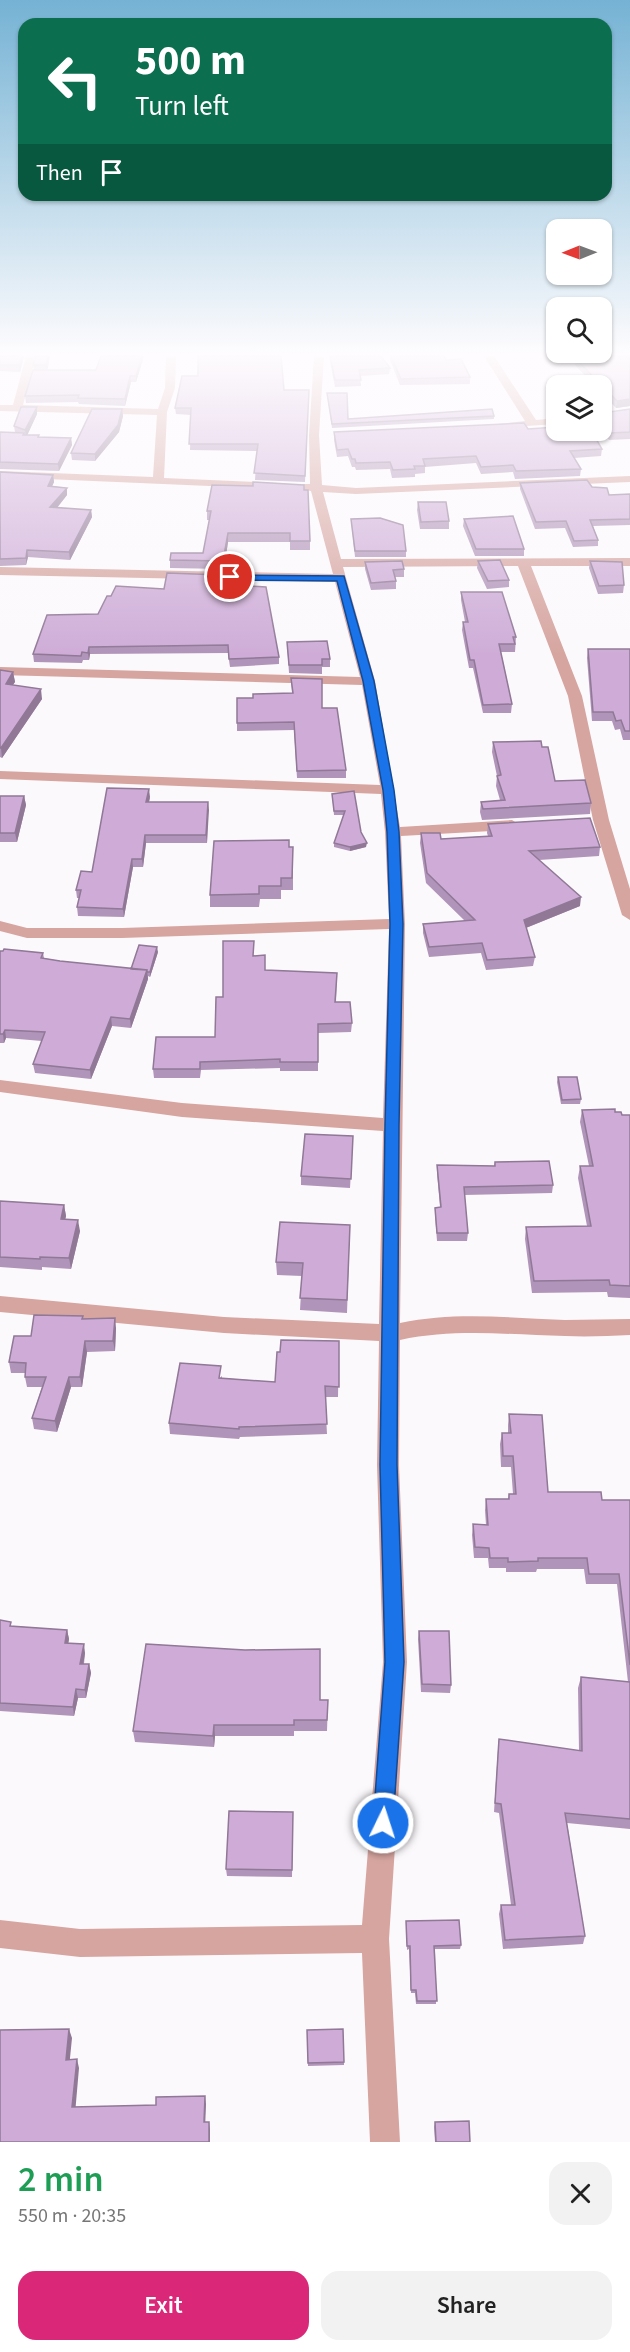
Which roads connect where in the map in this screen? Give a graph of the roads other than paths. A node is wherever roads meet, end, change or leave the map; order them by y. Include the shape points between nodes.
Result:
1 (159, 456) edge
2 (318, 456) edge
3 (0, 474) edge
4 (630, 479) edge
5 (158, 480) junction
6 (316, 488) junction
7 (523, 562) junction
8 (630, 562) edge
9 (335, 563) junction
10 (0, 571) edge
11 (341, 578) junction
12 (0, 671) edge
13 (368, 681) junction
14 (0, 775) edge
15 (388, 790) junction
16 (531, 824) edge
17 (393, 832) junction
18 (630, 915) edge
19 (397, 924) junction
20 (0, 926) edge
21 (0, 1086) edge
22 (392, 1125) junction
23 (0, 1304) edge
24 (630, 1327) edge
25 (391, 1333) junction
26 (0, 1934) edge
27 (375, 1939) junction
28 (386, 2142) edge

1 - 5 street
2 - 6 street
3 - 5 street
4 - 6 street via 404,490
5 - 6 street
6 - 9 street
7 - 8 street
7 - 9 street
7 - 18 street via 575,696 595,821
9 - 11 street
10 - 11 street
11 - 13 street
12 - 13 street
13 - 15 street
14 - 15 street
15 - 17 street
16 - 17 street
17 - 19 street
19 - 20 street via 122,933 27,933
19 - 22 street
21 - 22 street via 182,1110
22 - 25 street
23 - 25 street via 224,1325
24 - 25 street via 482,1324 419,1327
25 - 27 street via 388,1465 395,1662
26 - 27 street via 80,1943
27 - 28 street

